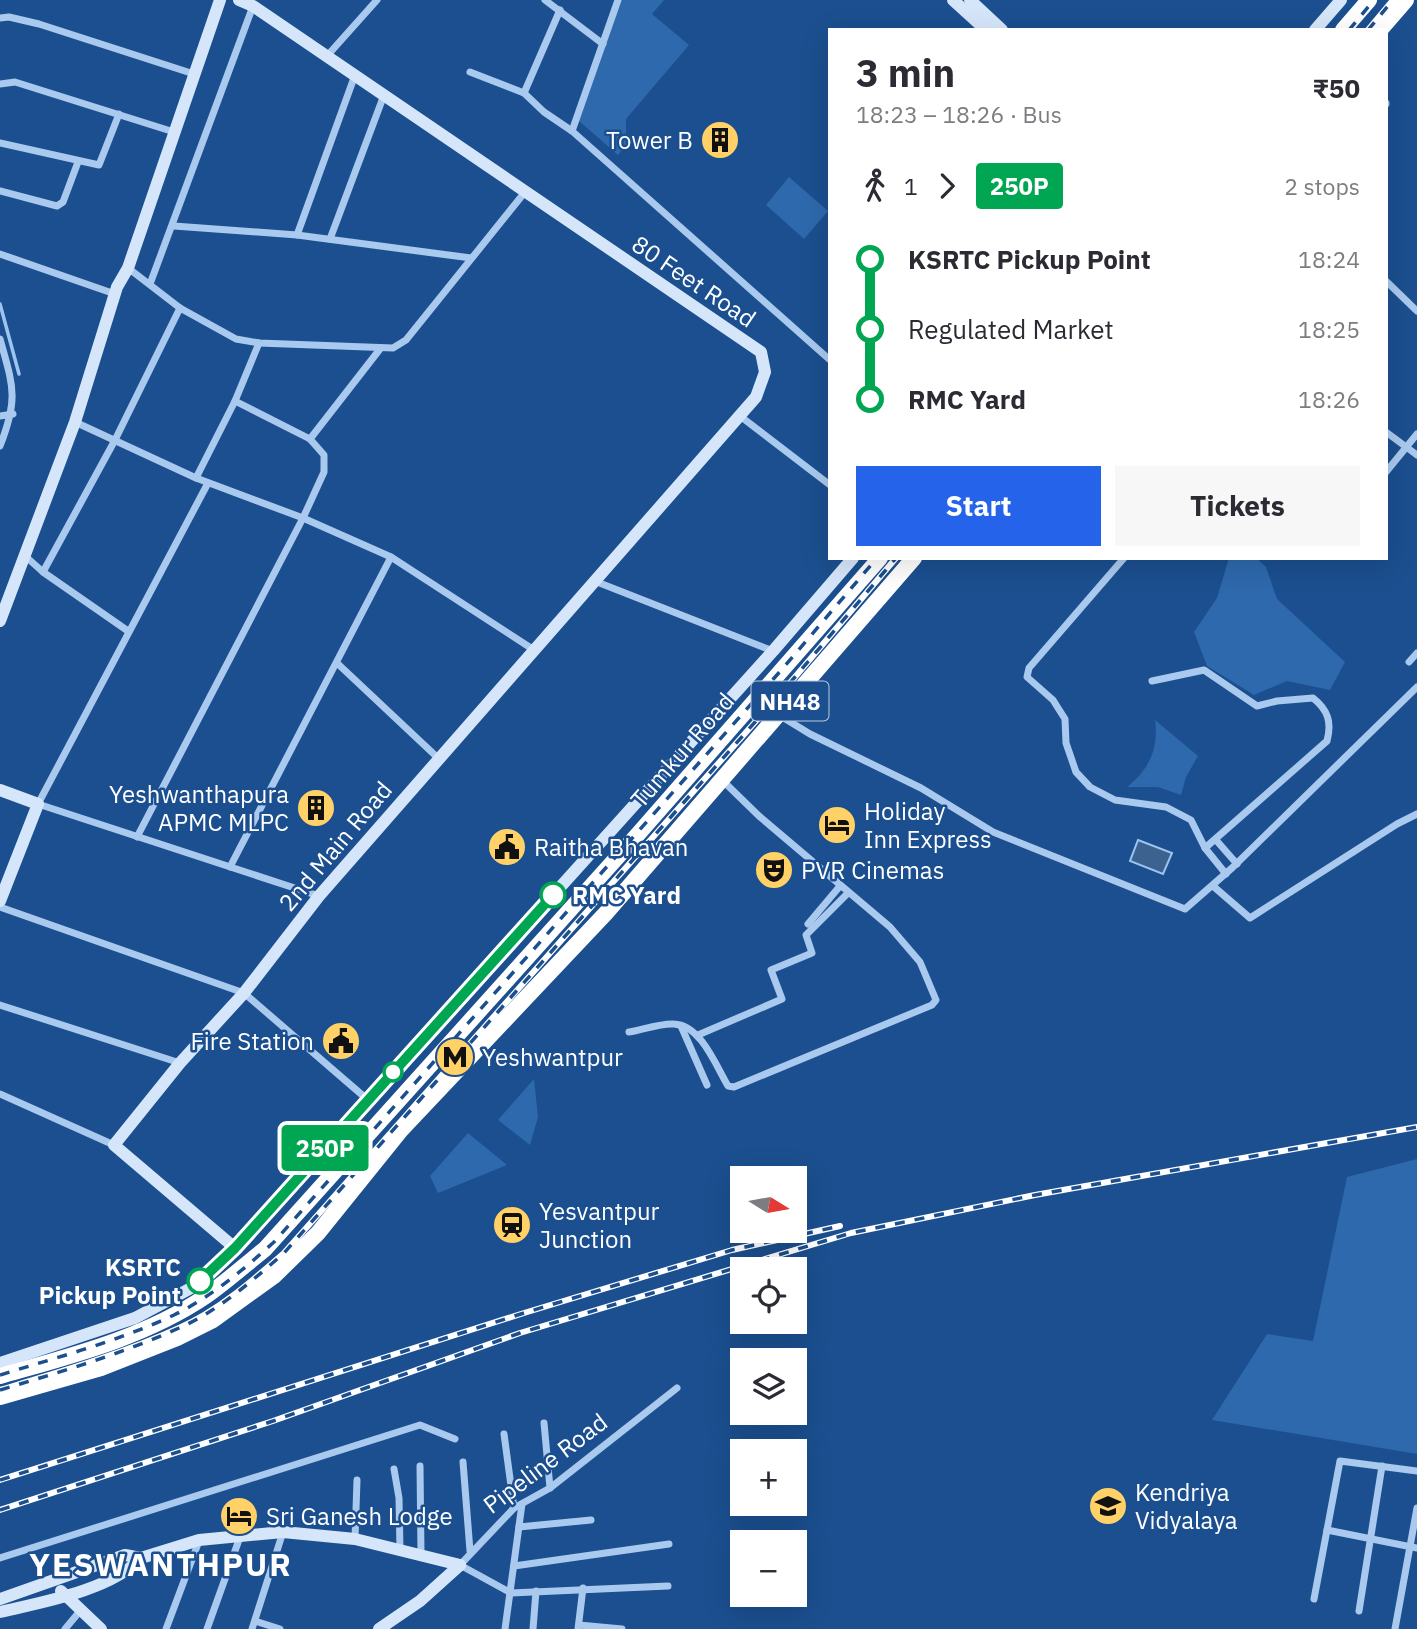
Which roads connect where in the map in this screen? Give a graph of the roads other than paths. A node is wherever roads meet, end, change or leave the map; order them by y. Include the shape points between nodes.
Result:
1 (220, 0) edge
2 (239, 0) edge
3 (377, 0) edge
4 (545, 0) edge
5 (618, 0) edge
6 (953, 0) edge
7 (970, 0) edge
8 (1341, 0) edge
9 (1369, 0) edge
10 (1406, 0) edge
11 (253, 6) junction
12 (560, 10) junction
13 (0, 18) edge
14 (984, 28) edge
15 (1000, 28) edge
16 (1317, 28) edge
17 (1345, 28) edge
18 (1382, 28) edge
19 (603, 44) junction
20 (327, 56) junction
21 (470, 72) dead end
22 (194, 74) junction
23 (355, 75) junction
24 (0, 84) edge
25 (524, 93) junction
26 (384, 95) junction
27 (119, 114) junction
28 (572, 131) junction
29 (174, 132) junction
30 (0, 143) edge
31 (78, 162) junction
32 (0, 191) edge
33 (526, 192) junction
34 (174, 226) junction
35 (297, 235) junction
36 (330, 239) junction
37 (0, 254) edge
38 (471, 258) junction
39 (128, 268) junction
40 (1388, 283) edge
41 (150, 284) junction
42 (115, 295) junction
43 (180, 308) junction
44 (1417, 311) edge
45 (0, 339) edge
46 (259, 343) junction
47 (380, 349) junction
48 (828, 358) edge
49 (235, 401) junction
50 (13, 414) junction
51 (0, 416) edge
52 (740, 416) junction
53 (75, 422) junction
54 (1388, 434) edge
55 (1417, 434) edge
56 (310, 439) junction
57 (115, 440) junction
58 (0, 446) edge
59 (1406, 447) junction
60 (1417, 455) edge
61 (1388, 470) edge
62 (196, 478) junction
63 (208, 483) junction
64 (828, 483) edge
65 (303, 518) junction
66 (23, 554) junction
67 (391, 557) junction
68 (851, 560) edge
69 (878, 560) edge
70 (913, 560) edge
71 (1122, 560) edge
72 (43, 572) junction
73 (597, 582) junction
74 (0, 621) edge
75 (128, 631) junction
76 (534, 650) junction
77 (773, 651) junction
78 (1417, 653) edge
79 (1409, 662) dead end
80 (338, 664) junction
81 (1153, 681) dead end
82 (1417, 687) edge
83 (779, 715) junction
84 (438, 758) junction
85 (722, 780) junction
86 (0, 790) edge
87 (37, 804) junction
88 (1417, 814) edge
89 (137, 836) junction
90 (1216, 840) junction
91 (1205, 848) junction
92 (1237, 864) junction
93 (230, 867) junction
94 (1226, 874) junction
95 (840, 886) junction
96 (1213, 886) junction
97 (848, 893) junction
98 (319, 896) junction
99 (0, 901) edge
100 (0, 907) edge
101 (808, 924) dead end
102 (244, 993) junction
103 (0, 1004) edge
104 (681, 1025) junction
105 (629, 1032) dead end
106 (698, 1035) junction
107 (180, 1063) junction
108 (707, 1085) dead end
109 (0, 1094) edge
110 (368, 1100) junction
111 (114, 1145) junction
112 (235, 1248) junction
113 (195, 1294) junction
114 (0, 1363) edge
115 (0, 1376) edge
116 (677, 1388) dead end
117 (0, 1397) edge
118 (544, 1423) dead end
119 (504, 1434) dead end
120 (455, 1439) dead end
121 (463, 1462) dead end
122 (421, 1466) dead end
123 (1382, 1466) junction
124 (394, 1469) dead end
125 (1417, 1471) edge
126 (358, 1480) dead end
127 (550, 1488) junction
128 (518, 1506) junction
129 (1417, 1508) edge
130 (591, 1520) dead end
131 (519, 1527) junction
132 (1327, 1530) junction
133 (283, 1532) junction
134 (240, 1536) junction
135 (355, 1539) junction
136 (200, 1540) junction
137 (1370, 1540) junction
138 (668, 1544) dead end
139 (1413, 1548) edge
140 (400, 1550) junction
141 (470, 1551) junction
142 (421, 1553) junction
143 (0, 1558) edge
144 (141, 1558) junction
145 (460, 1564) junction
146 (514, 1566) junction
147 (56, 1581) junction
148 (668, 1587) dead end
149 (583, 1588) junction
150 (536, 1591) junction
151 (511, 1593) junction
152 (63, 1597) junction
153 (0, 1599) edge
154 (1314, 1599) dead end
155 (80, 1611) junction
156 (1359, 1611) dead end
157 (0, 1612) edge
158 (253, 1625) edge
159 (579, 1627) edge
160 (65, 1629) edge
161 (101, 1629) edge
162 (166, 1629) edge
163 (207, 1629) edge
164 (280, 1629) edge
165 (380, 1629) edge
166 (505, 1629) edge
167 (533, 1629) edge
168 (622, 1629) edge
169 (1395, 1629) edge

1 - 22 street
2 - 11 street, 80 Feet Road
3 - 20 street
4 - 12 street
5 - 19 street
6 - 14 street
7 - 15 street
8 - 16 street
9 - 17 highway
10 - 18 highway
11 - 20 street, 80 Feet Road
11 - 34 street
12 - 19 street
12 - 25 street
13 - 22 street via 39,24
19 - 28 street
20 - 23 street, 80 Feet Road
21 - 25 street
22 - 29 street
23 - 26 street, 80 Feet Road
23 - 35 street
24 - 27 street via 15,82
25 - 28 street
26 - 33 street, 80 Feet Road
26 - 36 street
27 - 29 street
27 - 31 street via 99,164
28 - 48 street
29 - 39 street
30 - 31 street
31 - 32 street via 63,202 57,206
33 - 38 street
33 - 52 street, 80 Feet Road via 761,352 765,372 756,397
34 - 35 street
34 - 41 street
35 - 36 street
36 - 38 street
37 - 42 street
38 - 47 street via 405,340
39 - 41 street
39 - 42 street
40 - 44 street
41 - 43 street
42 - 53 street
43 - 46 street via 236,339
43 - 57 street
45 - 50 street via 14,389
46 - 47 street
46 - 49 street
47 - 56 street
49 - 56 street
49 - 62 street
50 - 51 street
50 - 58 street
52 - 64 street
52 - 73 street, 80 Feet Road
53 - 57 street
53 - 66 street
54 - 59 street
55 - 59 street
56 - 65 street via 324,455 324,472
57 - 62 street
57 - 72 street
59 - 60 street
59 - 61 street
62 - 63 street
63 - 65 street
63 - 75 street
65 - 67 street
65 - 89 street
66 - 72 street
66 - 74 street
67 - 76 street
67 - 80 street
68 - 77 street
69 - 113 highway, Tumkur Road / NH48 via 290,1222 234,1275
70 - 83 highway, Tumkur Road / NH48
71 - 91 street via 1028,667 1027,677 1065,719 1066,743 1076,772 1090,787 1115,800 1166,807 1191,820
72 - 75 street
73 - 76 street, 2nd Main Road
73 - 77 street
75 - 87 street
76 - 84 street, 2nd Main Road
77 - 110 street
78 - 79 street
80 - 84 street
80 - 93 street
81 - 90 street via 1204,670 1257,706 1313,698 1326,712 1327,741
82 - 92 street
83 - 85 highway, Tumkur Road / NH48
83 - 96 street via 921,788 993,832 1185,909
84 - 98 street, 2nd Main Road
85 - 95 street
85 - 117 highway, Tumkur Road / NH48 via 606,913 401,1130 318,1233 275,1276 213,1320 177,1338 101,1368
86 - 87 street
87 - 89 street
87 - 99 street
88 - 96 street via 1250,918
89 - 93 street
90 - 91 street
90 - 92 street
91 - 94 street
92 - 94 street
93 - 98 street
94 - 96 street
95 - 97 street
95 - 101 street
97 - 106 street via 806,935 812,953 771,970 782,999
97 - 106 street via 890,927 920,962 934,1003 734,1087 728,1086
98 - 102 street, 2nd Main Road
100 - 102 street
102 - 107 street, 2nd Main Road
102 - 110 street
103 - 107 street
104 - 105 street
104 - 106 street
104 - 108 street
107 - 111 street, 2nd Main Road
109 - 111 street
110 - 112 street
111 - 112 street
112 - 113 street
113 - 114 street
113 - 115 highway, Tumkur Road / NH48 via 141,1331
116 - 127 street, Pipeline Road
118 - 127 street
119 - 128 street
120 - 143 street via 420,1425
121 - 141 street
122 - 142 street
123 - 125 street
123 - 132 street via 1340,1461
123 - 137 street
124 - 140 street
126 - 135 street
127 - 128 street, Pipeline Road
128 - 131 street
128 - 141 street, Pipeline Road
129 - 139 street
130 - 131 street
131 - 146 street
132 - 137 street
132 - 154 street
133 - 134 street
133 - 135 street
133 - 158 street
134 - 136 street
134 - 163 street
135 - 140 street
136 - 144 street
136 - 162 street
137 - 139 street
137 - 156 street
138 - 146 street
139 - 169 street
140 - 142 street
141 - 145 street, Pipeline Road
142 - 145 street
144 - 147 street via 125,1555
144 - 152 street via 130,1570
145 - 151 street
145 - 165 street, Pipeline Road
146 - 151 street
147 - 152 street
147 - 153 street
148 - 149 street
149 - 150 street
149 - 159 street
150 - 151 street
150 - 167 street
151 - 166 street
152 - 155 street
152 - 157 street
155 - 160 street
155 - 161 street
158 - 164 street
159 - 168 street

